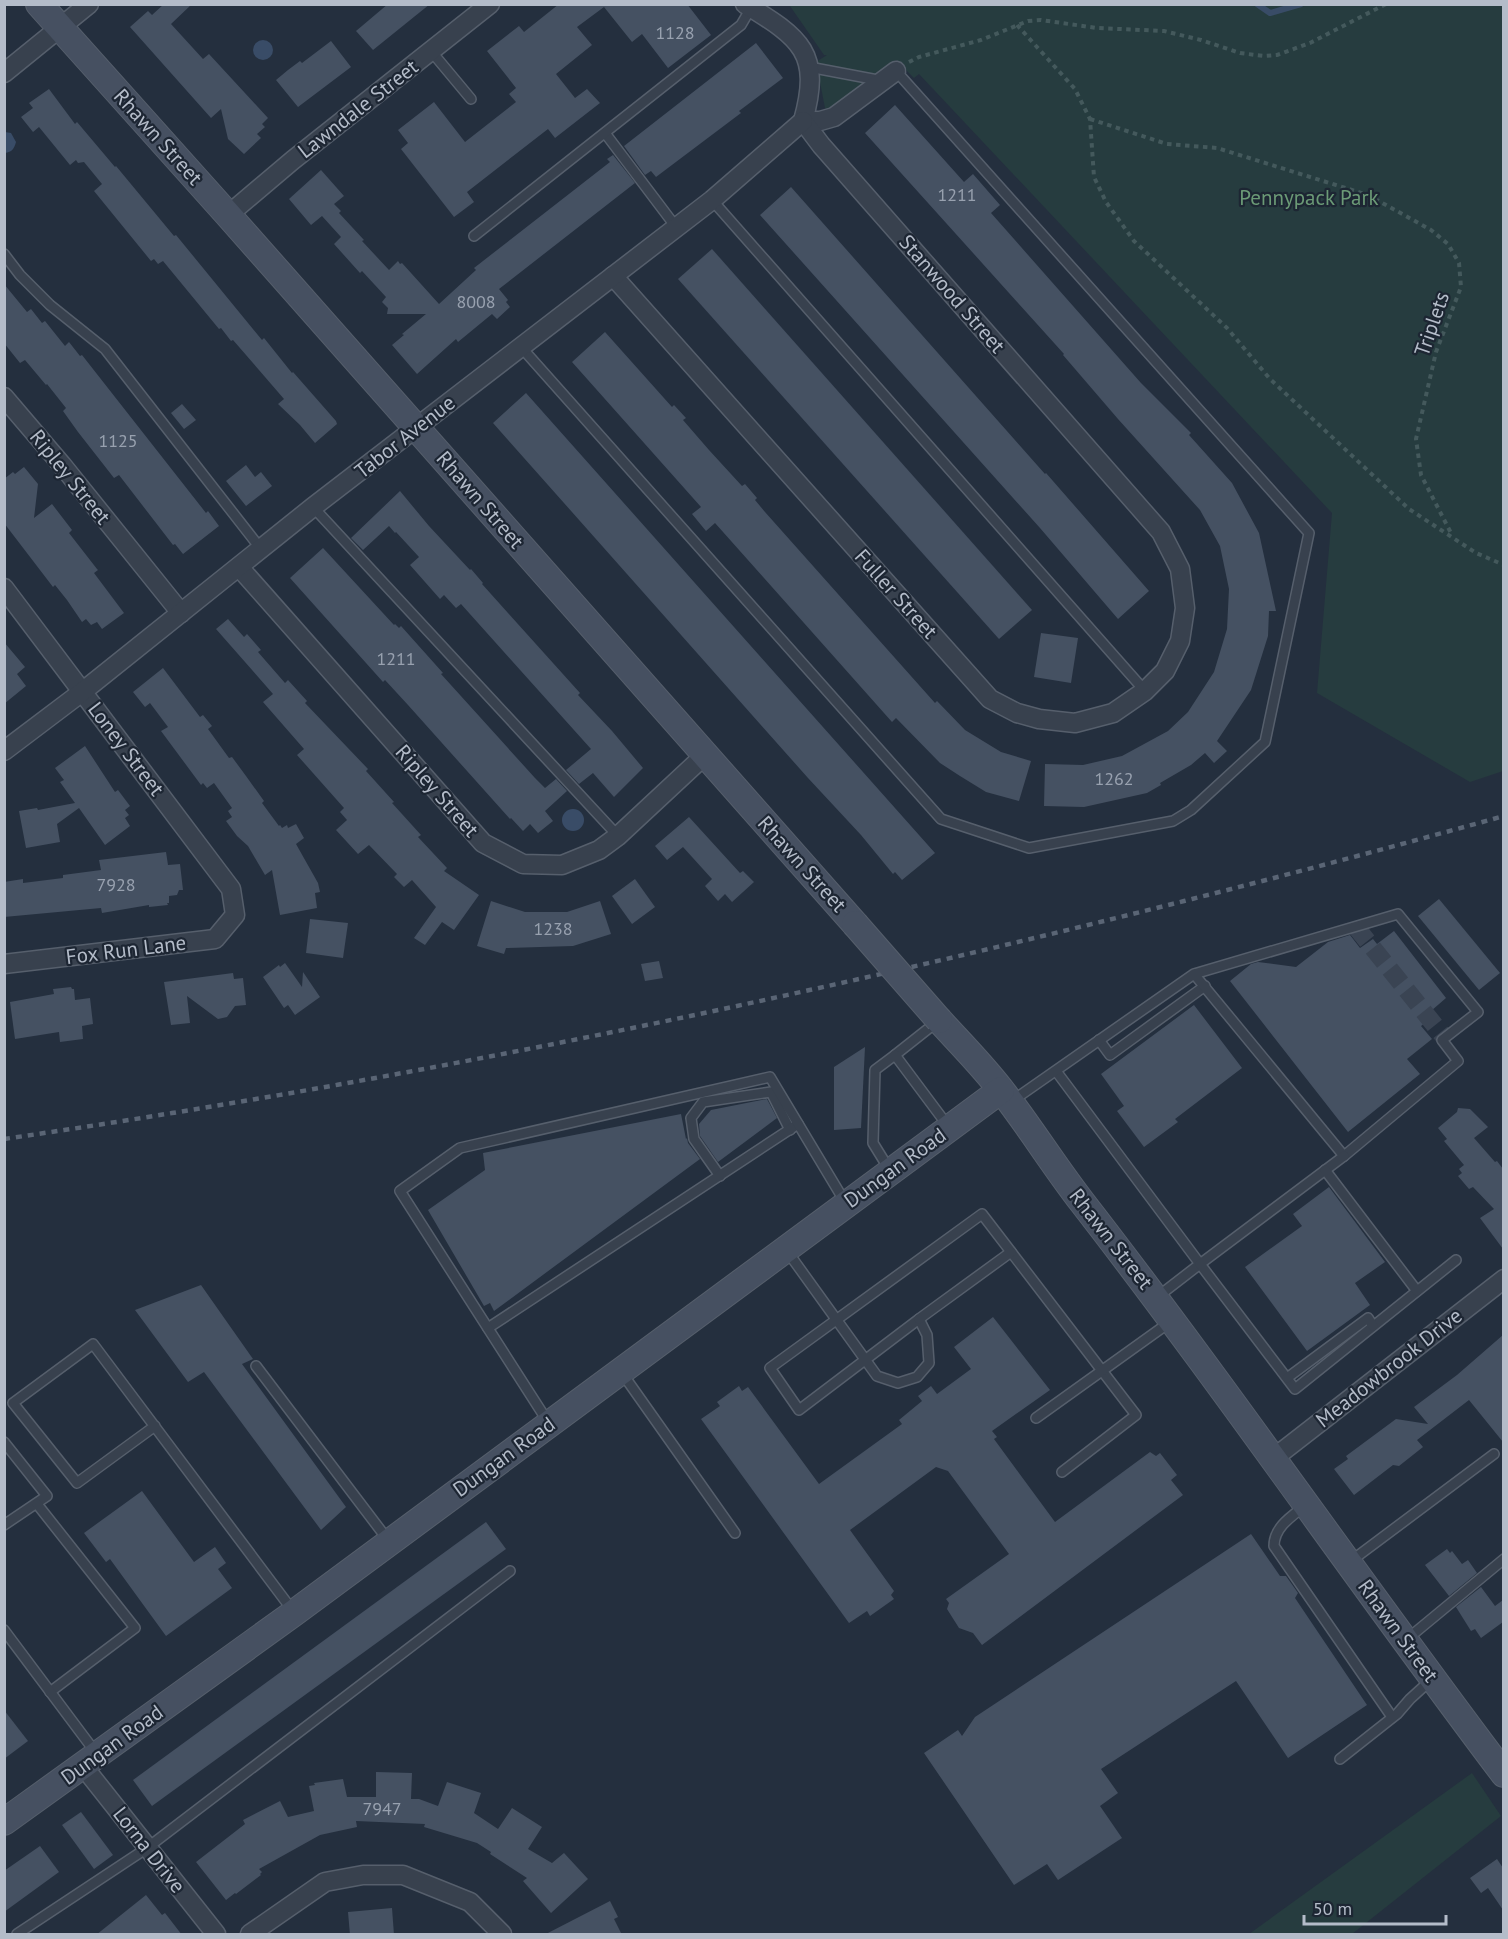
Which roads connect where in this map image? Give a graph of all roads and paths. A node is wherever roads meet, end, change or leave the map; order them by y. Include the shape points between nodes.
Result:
1 (39, 4) edge
2 (89, 4) edge
3 (490, 4) edge
4 (1386, 4) edge
5 (748, 6) edge
6 (1017, 25) junction
7 (60, 28) junction
8 (431, 51) junction
9 (809, 67) junction
10 (4, 73) edge
11 (890, 76) junction
12 (471, 99) dead end
13 (1090, 118) junction
14 (803, 121) junction
15 (605, 133) junction
16 (712, 200) junction
17 (228, 215) junction
18 (676, 227) junction
19 (474, 236) dead end
20 (4, 254) edge
21 (613, 276) junction
22 (521, 347) junction
23 (4, 397) edge
24 (416, 428) junction
25 (313, 507) junction
26 (1453, 538) junction
27 (261, 549) junction
28 (1503, 565) edge
29 (239, 567) junction
30 (1183, 586) joint
31 (4, 588) edge
32 (181, 613) junction
33 (1145, 691) junction
34 (82, 692) junction
35 (4, 751) edge
36 (705, 755) junction
37 (618, 836) junction
38 (235, 915) joint
39 (4, 964) edge
40 (1194, 974) junction
41 (1204, 987) junction
42 (939, 1020) junction
43 (1099, 1040) junction
44 (895, 1055) junction
45 (1056, 1071) junction
46 (1006, 1096) junction
47 (794, 1127) junction
48 (950, 1128) junction
49 (1344, 1156) junction
50 (1325, 1170) junction
51 (891, 1171) junction
52 (720, 1176) junction
53 (846, 1204) junction
54 (786, 1249) junction
55 (1011, 1252) junction
56 (1456, 1260) dead end
57 (1200, 1264) junction
58 (1503, 1279) edge
59 (1417, 1291) junction
60 (1156, 1298) junction
61 (836, 1319) junction
62 (919, 1319) junction
63 (1172, 1320) junction
64 (1373, 1326) junction
65 (488, 1328) junction
66 (864, 1360) junction
67 (255, 1366) dead end
68 (1102, 1370) junction
69 (621, 1371) junction
70 (1287, 1378) junction
71 (1036, 1418) dead end
72 (549, 1424) junction
73 (155, 1426) junction
74 (4, 1442) edge
75 (1494, 1454) dead end
76 (1274, 1458) junction
77 (1062, 1472) dead end
78 (37, 1504) junction
79 (1307, 1504) junction
80 (4, 1525) edge
81 (735, 1533) dead end
82 (390, 1542) junction
83 (1503, 1559) edge
84 (1349, 1562) junction
85 (510, 1571) dead end
86 (294, 1612) junction
87 (4, 1630) edge
88 (1405, 1641) junction
89 (1432, 1679) junction
90 (50, 1692) junction
91 (1392, 1718) junction
92 (1340, 1759) dead end
93 (90, 1760) junction
94 (1503, 1774) edge
95 (4, 1822) edge
96 (147, 1848) junction
97 (17, 1935) edge
98 (216, 1935) edge
99 (250, 1935) edge
100 (502, 1935) edge

1 - 7 main road, Rhawn Street
2 - 7 street
3 - 8 street, Lawndale Street
4 - 6 path via 1310,44 1277,56 1240,53 1157,31 1114,30 1041,20
5 - 9 street via 793,37
5 - 15 lane via 741,25
6 - 11 path via 981,40 919,57
6 - 13 path via 1075,89
7 - 10 street
7 - 17 main road, Rhawn Street
8 - 12 lane
8 - 17 street, Lawndale Street
9 - 11 lane
9 - 14 street via 810,97
11 - 14 street via 834,117
11 - 22 lane via 1309,533 1265,742 1191,810 1173,821 1029,848 940,819
13 - 26 path via 1094,177 1106,202 1134,241 1227,327 1270,379 1409,509
13 - 26 path, Triplets via 1167,144 1217,148 1368,195 1431,230 1448,244 1460,263 1461,287 1436,352 1416,440 1421,475
14 - 16 street, Tabor Avenue
14 - 30 street, Stanwood Street via 1161,532 1180,570
15 - 18 lane
15 - 19 lane
16 - 18 street, Tabor Avenue
16 - 33 lane
17 - 24 main road, Rhawn Street
18 - 21 street, Tabor Avenue
20 - 27 lane via 50,305 105,349
21 - 22 street, Tabor Avenue
21 - 33 street, Fuller Street via 990,699 1017,713 1075,723 1113,713
22 - 24 street, Tabor Avenue
23 - 32 street, Ripley Street
24 - 25 street, Tabor Avenue
24 - 36 main road, Rhawn Street
25 - 27 street, Tabor Avenue
25 - 37 lane
26 - 28 path
27 - 29 street, Tabor Avenue
29 - 32 street, Tabor Avenue
29 - 37 street, Ripley Street via 483,843 523,864 562,865 599,850
30 - 33 street, Fuller Street via 1185,608 1180,641 1165,671
31 - 34 street, Loney Street
32 - 34 street, Tabor Avenue
34 - 35 street, Tabor Avenue
34 - 38 street, Loney Street via 231,889
36 - 37 street, Ripley Street
36 - 42 main road, Rhawn Street, bridge
38 - 39 street, Fox Run Lane via 215,939
40 - 41 lane
40 - 43 lane
40 - 49 lane via 1398,914 1478,1012 1442,1040 1458,1061
41 - 43 lane via 1110,1055
41 - 49 lane
42 - 44 lane
42 - 46 main road, Rhawn Street
43 - 45 lane
44 - 48 lane
44 - 51 lane via 875,1070 873,1143
45 - 46 lane
45 - 57 lane
46 - 48 main road, Dungan Road
46 - 60 main road, Rhawn Street
47 - 52 lane
47 - 52 lane via 771,1092 703,1102 691,1118 694,1139
47 - 53 lane
47 - 65 lane via 770,1077 460,1148 400,1191
48 - 51 main road, Dungan Road
49 - 50 lane
50 - 57 lane
50 - 59 lane
51 - 53 main road, Dungan Road
52 - 65 lane
53 - 54 main road, Dungan Road
54 - 61 lane
54 - 69 main road, Dungan Road
55 - 61 lane via 982,1214
55 - 62 lane
55 - 68 lane
56 - 59 lane
57 - 60 lane
57 - 70 lane
58 - 76 street, Meadowbrook Drive
59 - 64 lane
60 - 63 main road, Rhawn Street
61 - 66 lane
61 - 66 lane via 770,1368 799,1410
62 - 66 lane
62 - 66 lane via 927,1335 928,1363 917,1377 898,1383 888,1380 877,1376
63 - 68 lane
63 - 76 main road, Rhawn Street
64 - 70 lane via 1368,1318
64 - 70 lane via 1294,1389
65 - 72 lane
67 - 82 lane
68 - 71 lane
68 - 77 lane via 1136,1415
69 - 72 main road, Dungan Road
69 - 81 lane
72 - 82 main road, Dungan Road
73 - 73 lane via 77,1483 13,1403 93,1344
73 - 86 lane
74 - 78 lane via 47,1496
75 - 84 lane
76 - 79 main road, Rhawn Street
78 - 80 lane
78 - 90 lane via 135,1628
79 - 84 main road, Rhawn Street
79 - 91 lane via 1284,1522 1274,1546
82 - 86 main road, Dungan Road
83 - 88 lane
84 - 88 main road, Rhawn Street
85 - 96 lane
86 - 93 main road, Dungan Road
87 - 90 lane
88 - 89 main road, Rhawn Street
89 - 91 lane
89 - 94 main road, Rhawn Street
90 - 93 lane
91 - 92 lane
93 - 95 main road, Dungan Road
93 - 96 street, Lorna Drive
96 - 97 lane
96 - 98 street, Lorna Drive
99 - 100 street via 325,1882 363,1875 403,1875 470,1902

